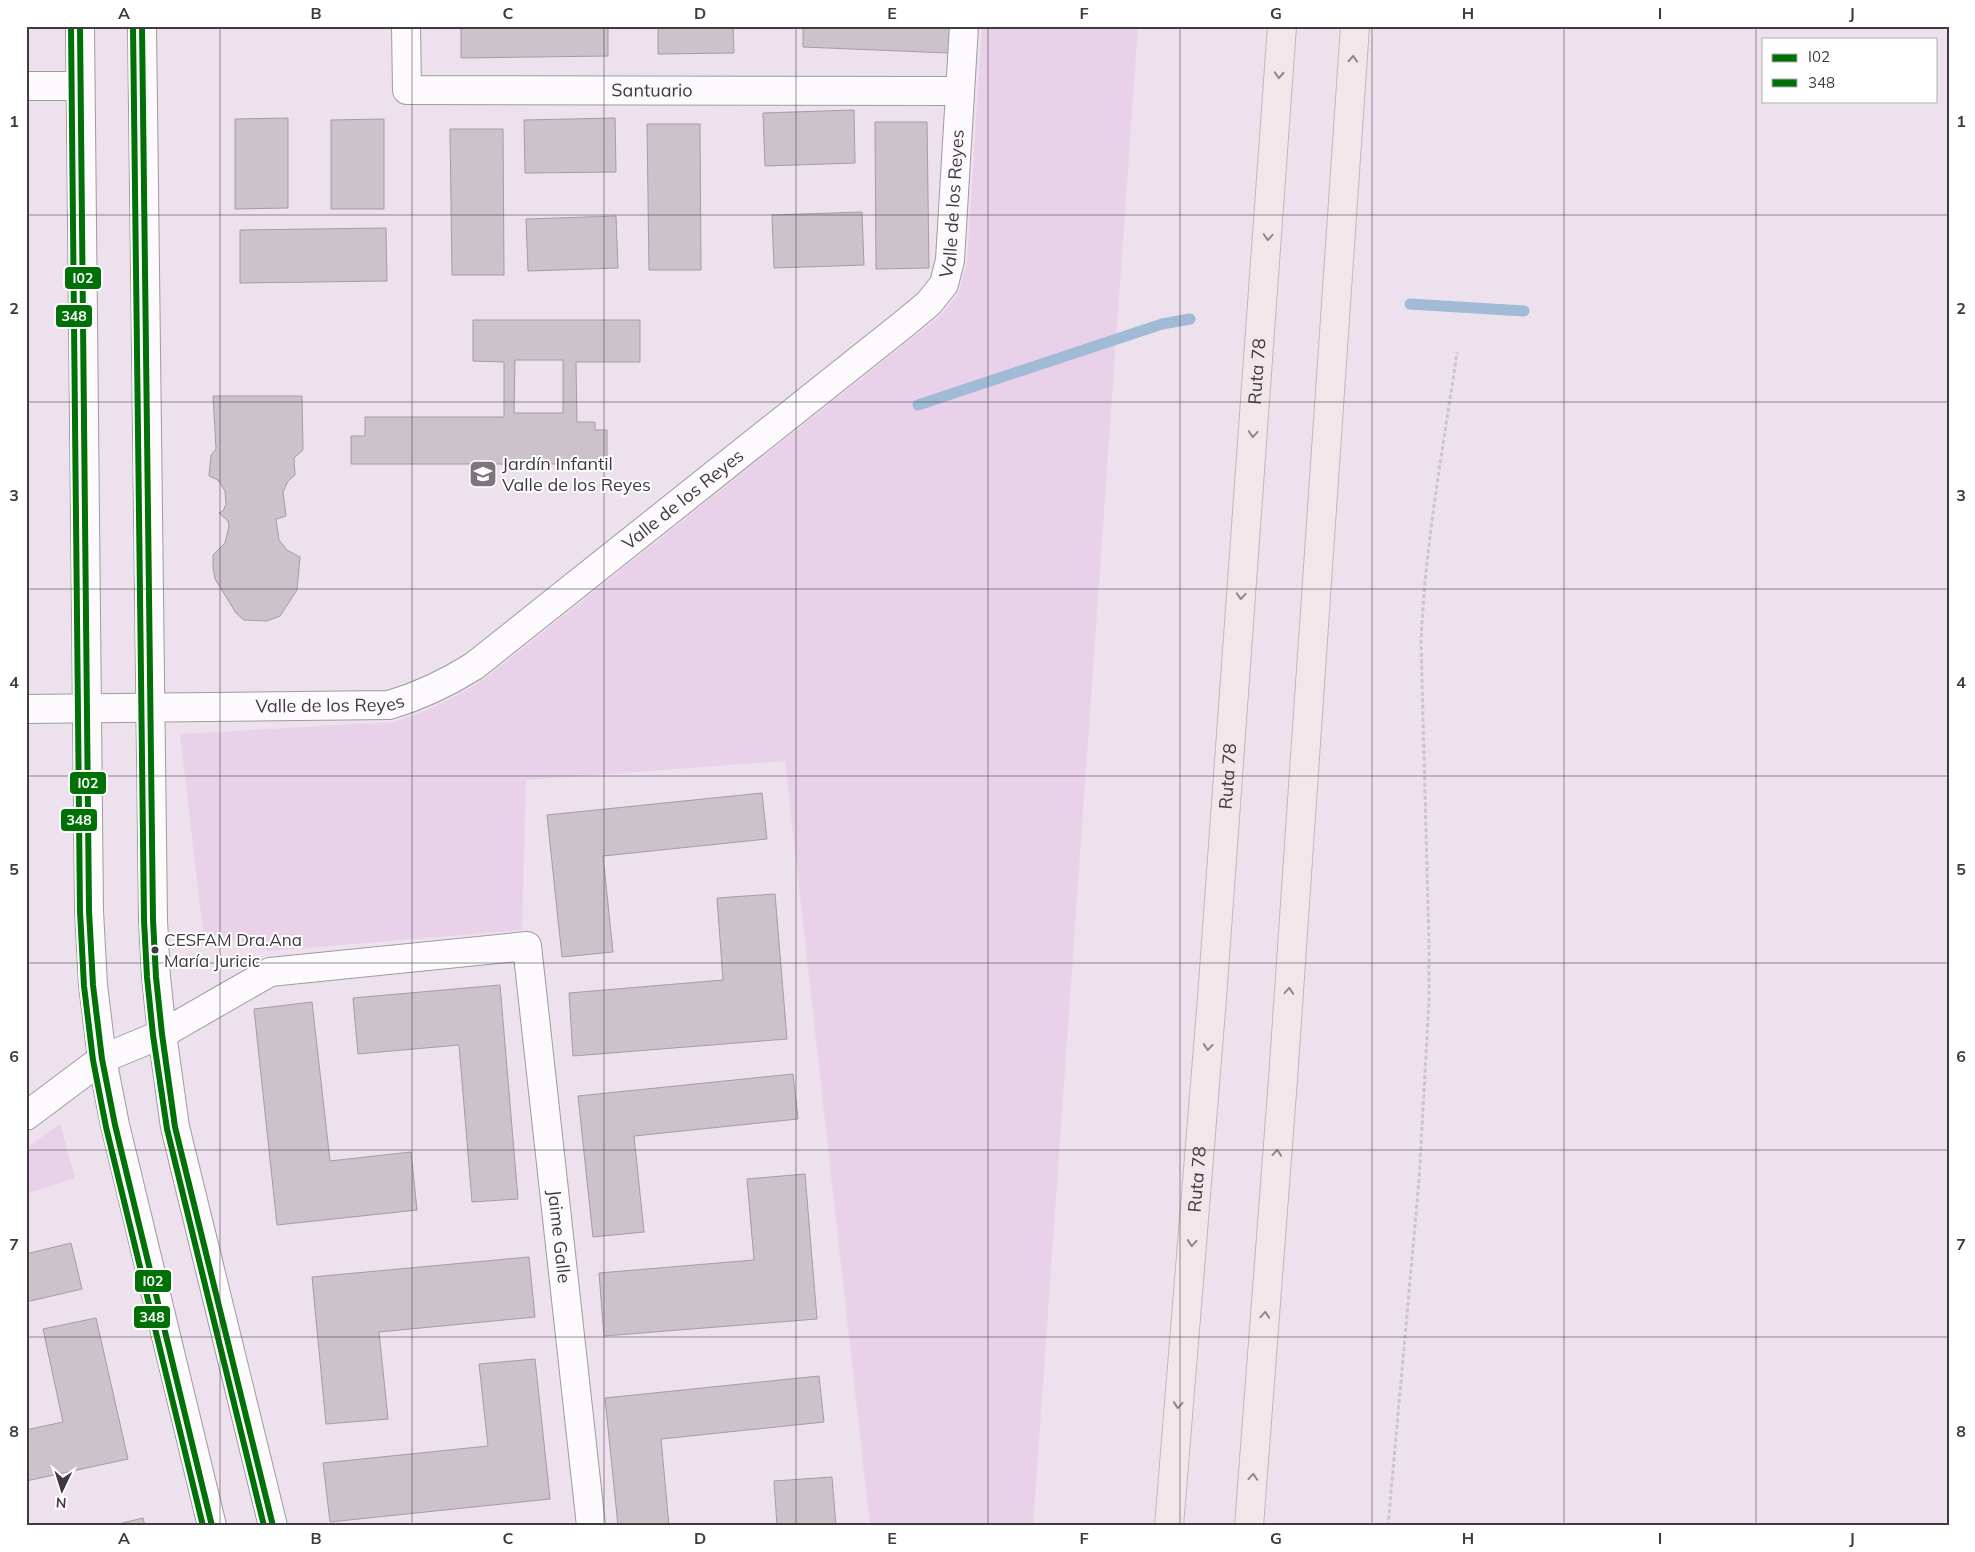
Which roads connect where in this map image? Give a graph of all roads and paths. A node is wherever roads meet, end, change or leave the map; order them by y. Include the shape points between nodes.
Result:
1 (80, 26) edge
2 (142, 26) edge
3 (406, 26) edge
4 (964, 26) edge
5 (1282, 26) edge
6 (1355, 26) edge
7 (26, 86) edge
8 (80, 86) junction
9 (960, 91) junction
10 (1457, 352) dead end
11 (151, 707) junction
12 (86, 708) junction
13 (26, 709) edge
14 (162, 1034) junction
15 (102, 1059) junction
16 (26, 1116) edge
17 (212, 1526) edge
18 (273, 1526) edge
19 (591, 1526) edge
20 (1168, 1526) edge
21 (1249, 1526) edge
22 (1388, 1526) edge

1 - 8 street
2 - 11 street
3 - 9 street, Santuario via 407,90
4 - 9 street, Valle de los Reyes
5 -> 20 highway, Ruta 78 via 1214,969
21 -> 6 highway
7 - 8 street
8 - 12 street
9 - 11 street, Valle de los Reyes via 950,260 944,284 929,303 474,666 419,696 389,705
10 - 22 path via 1427,546 1422,605 1429,1002 1419,1180
11 - 12 street, Valle de los Reyes
11 - 14 street via 153,920
12 - 13 street, Valle de los Reyes
12 - 15 street via 89,911
14 - 15 street
14 - 18 street via 175,1127
14 - 19 street, Jaime Galle via 270,972 527,946
15 - 16 street
15 - 17 street via 117,1134

